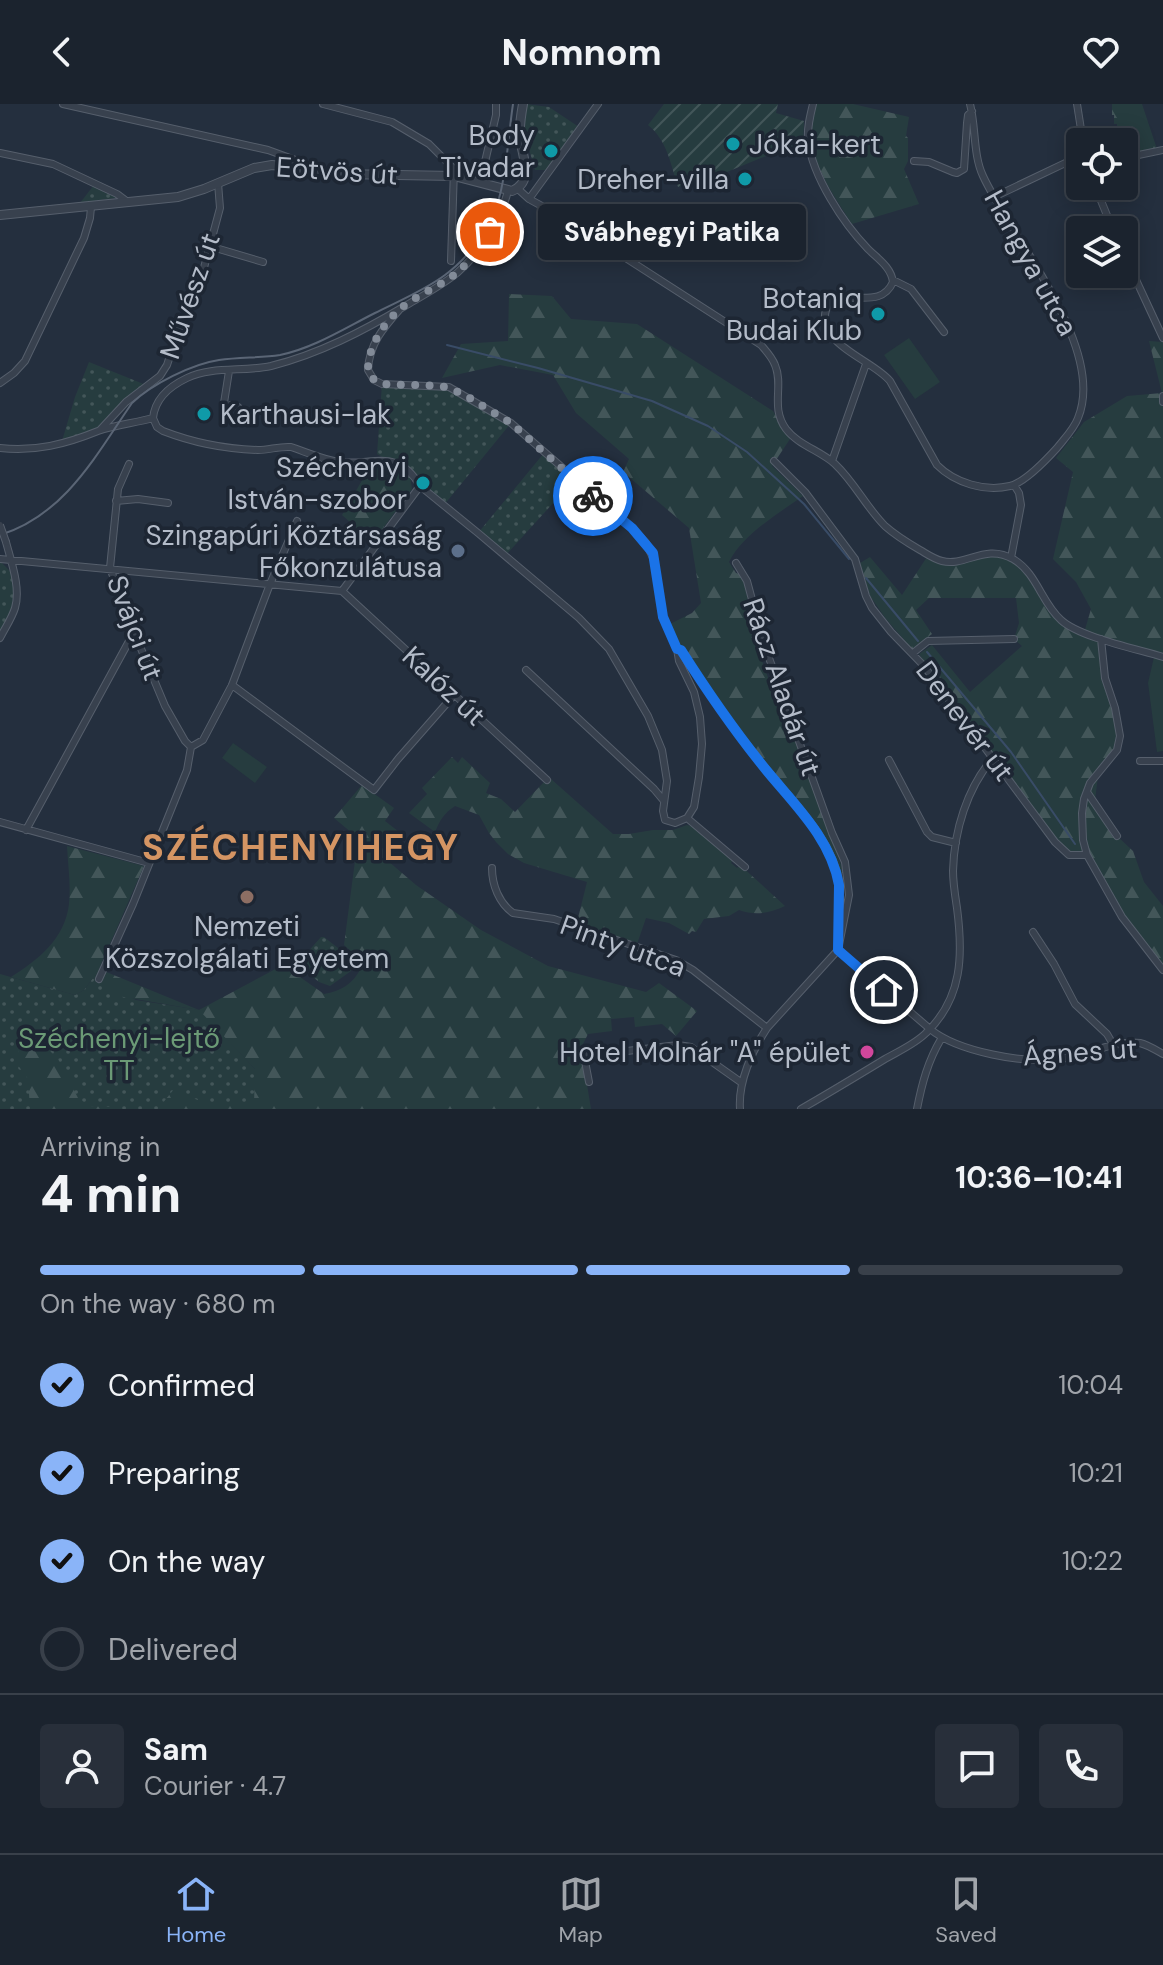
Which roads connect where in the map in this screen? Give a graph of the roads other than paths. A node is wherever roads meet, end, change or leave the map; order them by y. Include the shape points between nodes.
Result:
1 (63, 104) edge
2 (323, 104) edge
3 (496, 104) edge
4 (523, 104) edge
5 (598, 104) edge
6 (813, 104) edge
7 (1077, 104) edge
8 (971, 108) edge
9 (1081, 128) edge
10 (1163, 150) edge
11 (0, 153) edge
12 (1138, 155) edge
13 (914, 161) dead end
14 (1066, 163) edge
15 (311, 169) junction
16 (454, 176) junction
17 (218, 183) junction
18 (480, 183) junction
19 (513, 190) junction
20 (994, 197) junction
21 (529, 199) junction
22 (126, 203) junction
23 (91, 207) junction
24 (0, 215) edge
25 (209, 246) junction
26 (451, 261) dead end
27 (263, 262) dead end
28 (893, 280) junction
29 (1138, 284) edge
30 (400, 309) junction
31 (1163, 320) edge
32 (1155, 321) junction
33 (944, 332) dead end
34 (1163, 338) edge
35 (866, 364) junction
36 (229, 371) junction
37 (0, 383) edge
38 (238, 407) dead end
39 (153, 418) junction
40 (100, 430) junction
41 (0, 448) edge
42 (774, 461) dead end
43 (832, 461) junction
44 (129, 464) dead end
45 (1014, 485) junction
46 (420, 486) junction
47 (116, 501) junction
48 (168, 503) dead end
49 (297, 521) dead end
50 (0, 525) edge
51 (1011, 558) junction
52 (0, 559) edge
53 (11, 560) junction
54 (736, 563) dead end
55 (110, 568) junction
56 (252, 582) junction
57 (270, 584) junction
58 (342, 591) junction
59 (265, 599) junction
60 (134, 632) junction
61 (0, 638) edge
62 (1014, 639) dead end
63 (1101, 639) junction
64 (677, 649) junction
65 (913, 653) junction
66 (1163, 657) edge
67 (526, 670) dead end
68 (232, 685) junction
69 (454, 695) junction
70 (191, 747) junction
71 (993, 758) junction
72 (889, 760) dead end
73 (1140, 761) dead end
74 (1163, 761) edge
75 (547, 780) dead end
76 (1087, 792) junction
77 (664, 801) junction
78 (687, 818) junction
79 (0, 822) edge
80 (26, 830) junction
81 (1117, 836) dead end
82 (956, 843) junction
83 (1087, 855) junction
84 (149, 863) junction
85 (745, 867) dead end
86 (492, 868) dead end
87 (1033, 932) dead end
88 (838, 950) junction
89 (1163, 970) edge
90 (99, 979) dead end
91 (767, 1028) junction
92 (930, 1029) junction
93 (941, 1039) junction
94 (1114, 1046) junction
95 (1163, 1054) edge
96 (589, 1082) dead end
97 (742, 1083) junction
98 (738, 1106) edge
99 (801, 1109) edge
100 (917, 1109) edge

1 - 15 street via 268,150
2 - 16 street via 392,122 429,144 454,169
3 - 18 street
4 - 19 street via 520,134 526,169 523,182
5 - 21 street
6 - 28 street via 808,137 822,182
7 - 9 street
8 - 13 street, Hangya utca via 961,172
8 - 20 street, Hangya utca via 981,173
10 - 12 street
11 - 22 street via 53,164
14 - 20 street
15 - 16 street, Eötvös út
15 - 17 street, Eötvös út via 261,166
16 - 18 street, Eötvös út
16 - 26 street
17 - 22 street, Eötvös út via 178,197
17 - 25 street, Művész út via 220,208
18 - 19 street, Eötvös út
19 - 21 street, Eötvös út
19 - 30 street via 471,259
20 - 45 street, Hangya utca via 1066,320 1083,374 1076,422 1051,455
21 - 43 street, Eötvös út via 761,345 776,366 777,407 785,428
22 - 23 street, Eötvös út
23 - 24 street, Eötvös út
23 - 37 street via 84,238 25,361
25 - 27 street
25 - 40 street, Művész út via 163,372
28 - 33 street via 911,289
28 - 35 street via 879,297 842,296 827,306 831,336
29 - 32 street
30 - 36 street via 302,357
30 - 64 street via 380,331 369,359 374,380 449,387 475,401 511,423 632,528 653,553 663,617
31 - 32 street
32 - 34 street
35 - 43 street
35 - 45 street via 890,381 946,473 983,487
36 - 38 street via 224,403
36 - 39 street via 204,372 179,382 160,398
39 - 40 street
39 - 46 street via 163,431 203,444 291,447 342,462 383,459 401,466
40 - 41 street via 50,447
42 - 65 street, Denevér út via 805,492 855,559 872,608
43 - 51 street, Eötvös út via 886,527 934,558 948,562 994,553
44 - 47 street, Svájci út
45 - 51 street via 1021,505
46 - 58 street
46 - 77 street via 609,649 658,740 667,772
47 - 48 street
47 - 55 street, Svájci út
49 - 57 street
50 - 53 street, bridge
51 - 63 street via 1032,576 1061,621
52 - 53 street
53 - 55 street
53 - 61 street via 16,605
54 - 88 street, Rácz Aladár út via 747,581 764,644 845,862 849,895
55 - 56 street
55 - 60 street, Svájci út
56 - 57 street
56 - 59 street
57 - 58 street
57 - 59 street
58 - 69 street, Kalóz út
59 - 68 street
60 - 70 street, Svájci út via 165,706
60 - 80 street
62 - 65 street via 928,641
63 - 66 street
63 - 76 street via 1120,736 1117,750
64 - 78 street via 702,728 699,777
64 - 88 street, Rácz Aladár út via 827,848 840,897
65 - 71 street, Denevér út
67 - 77 street
68 - 69 street via 374,790
68 - 70 street via 203,740
69 - 75 street, Kalóz út
70 - 84 street via 187,770
71 - 82 street via 964,809
71 - 83 street, Denevér út via 1063,851
72 - 82 street via 927,832
73 - 74 street
76 - 81 street
76 - 83 street via 1082,813
77 - 78 street via 668,822
78 - 85 street
79 - 80 street
80 - 84 street
82 - 92 street via 960,967 950,1000
83 - 89 street via 1122,917
84 - 90 street
86 - 91 street, Pinty utca via 509,911 554,919 676,960
87 - 94 street via 1075,1004
88 - 91 street
88 - 92 street, Ágnes út
91 - 97 street
92 - 93 street, Ágnes út
92 - 99 street
93 - 94 street, Ágnes út via 1035,1060
93 - 100 street via 923,1078
94 - 95 street, Ágnes út via 1139,1043
96 - 97 street via 584,1056 685,1045
97 - 98 street

